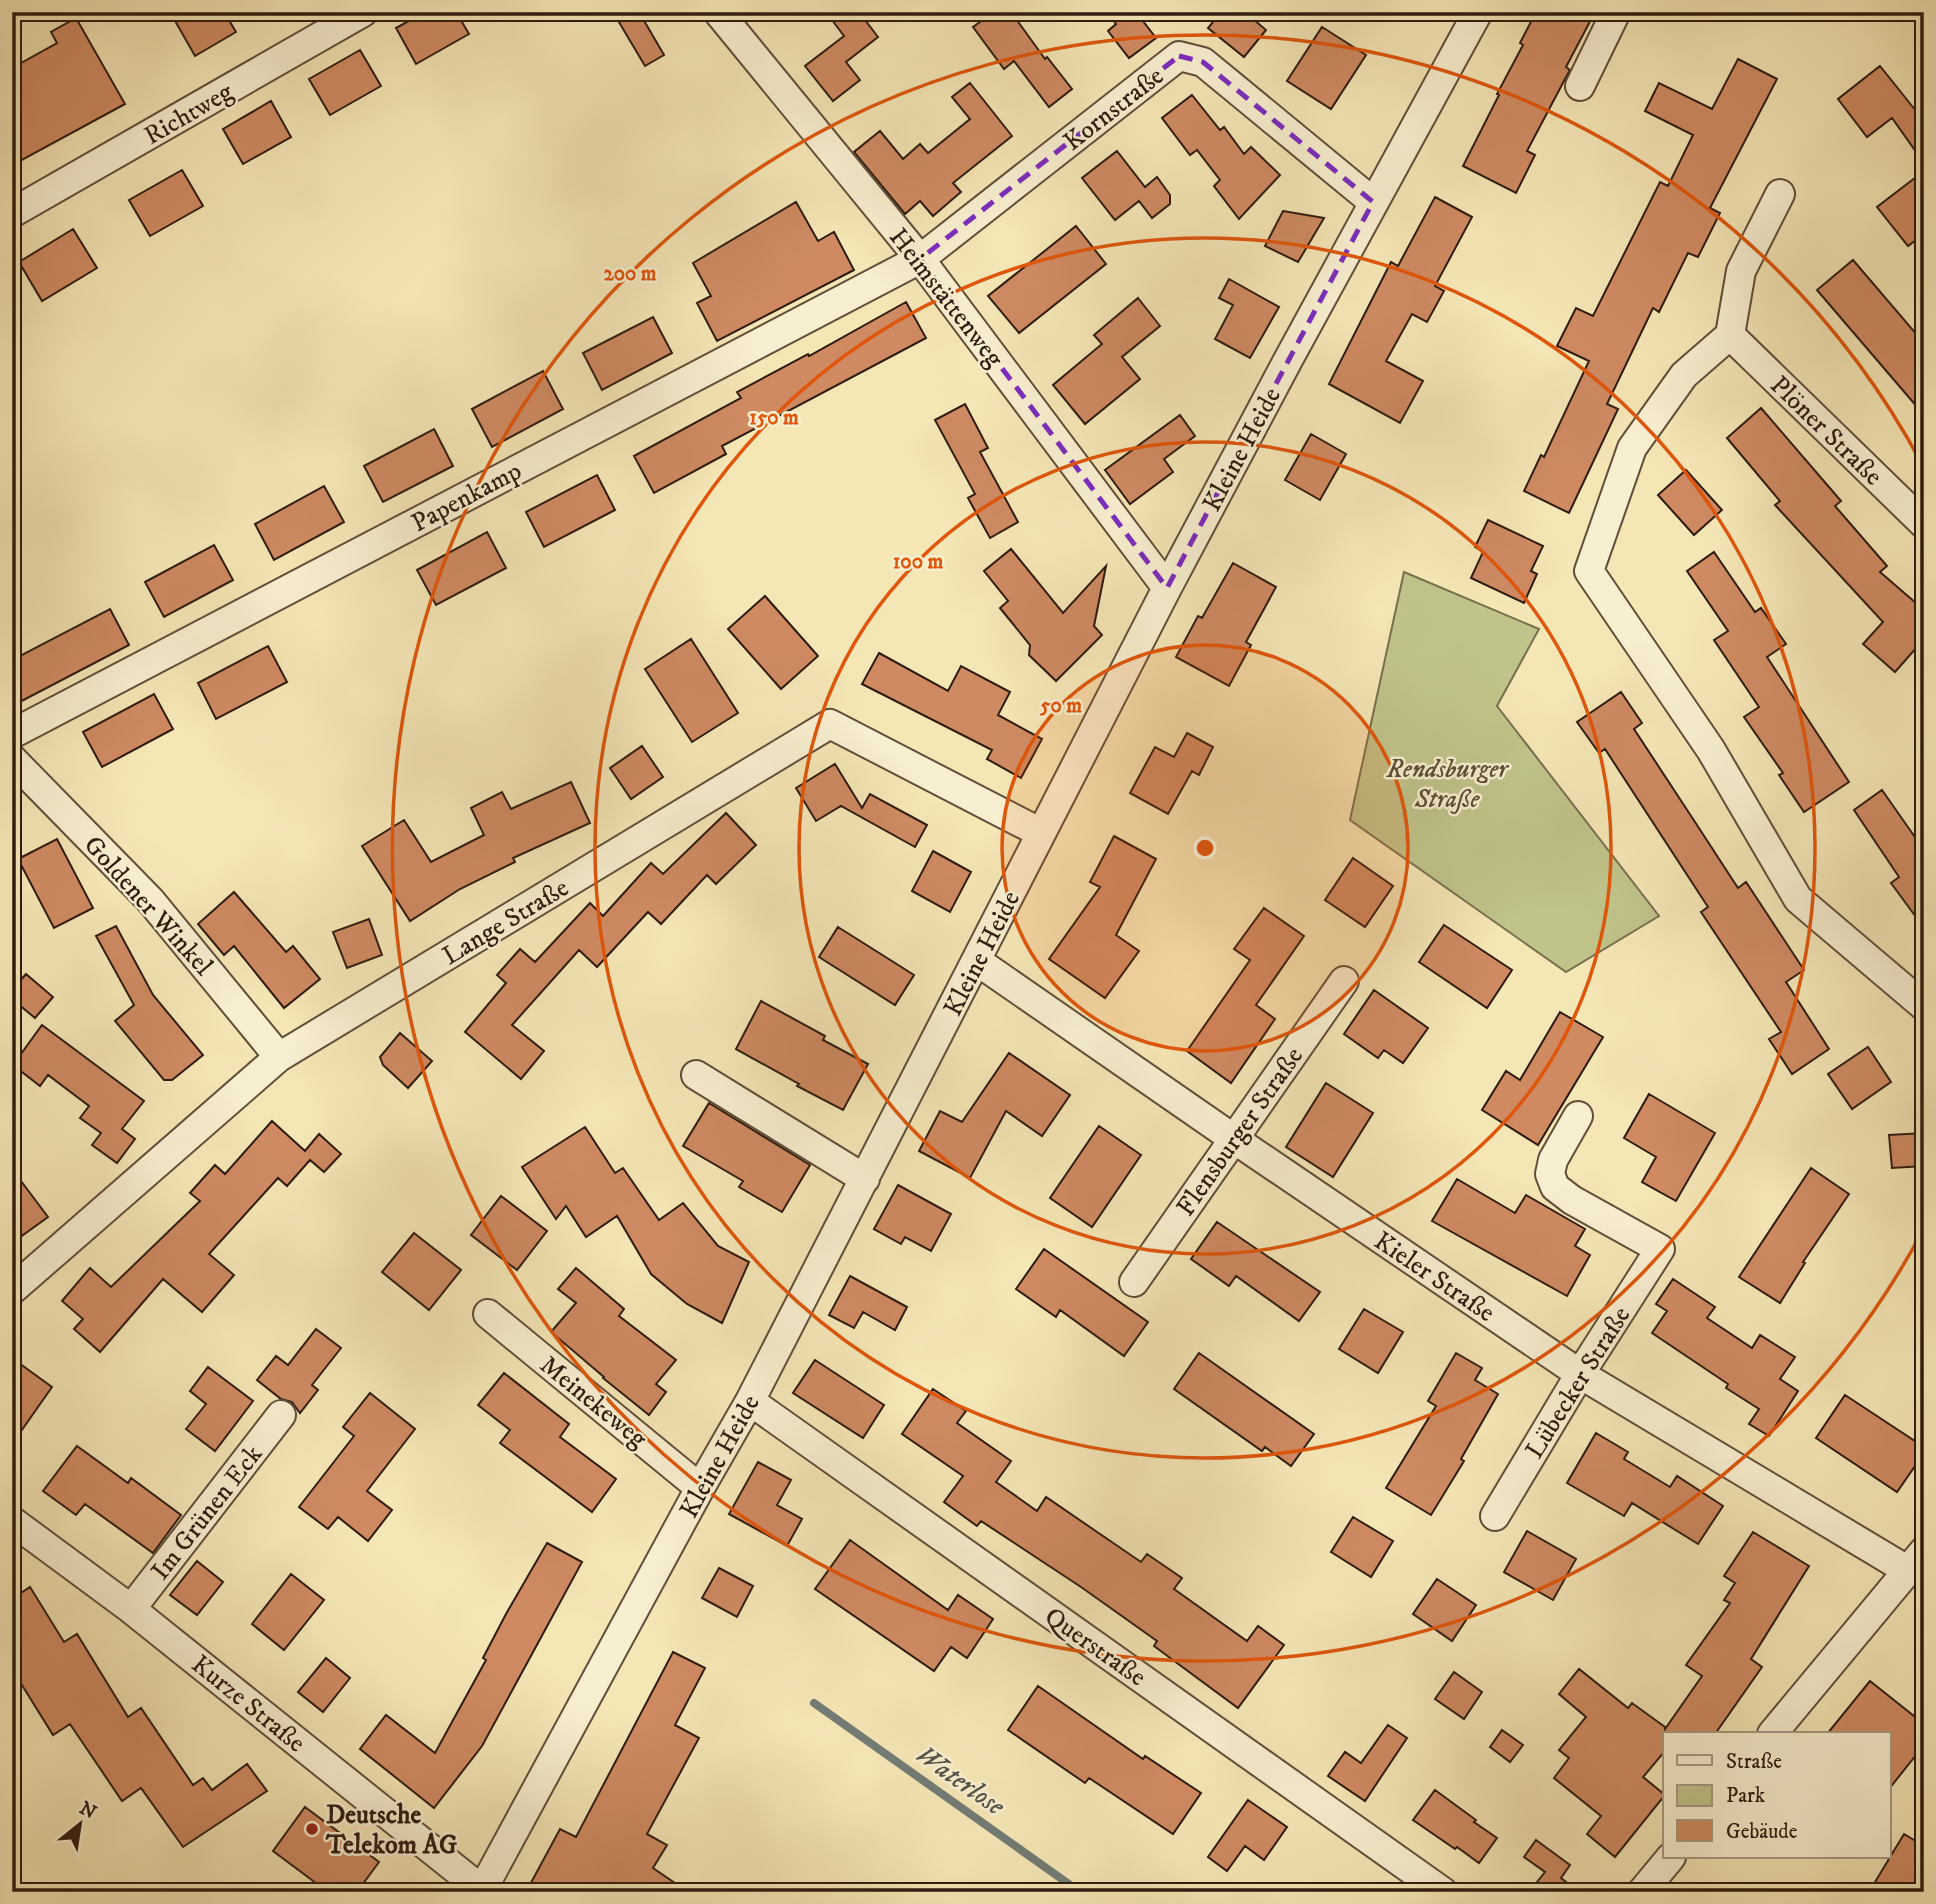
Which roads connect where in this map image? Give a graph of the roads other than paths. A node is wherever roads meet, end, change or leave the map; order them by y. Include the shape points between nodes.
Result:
1 (363, 12) edge
2 (718, 12) edge
3 (1478, 12) edge
4 (1616, 12) edge
5 (1580, 86) dead end
6 (1780, 194) dead end
7 (1373, 202) junction
8 (12, 214) edge
9 (919, 259) junction
10 (1730, 335) junction
11 (1924, 524) edge
12 (1167, 588) junction
13 (12, 734) edge
14 (12, 759) edge
15 (1041, 834) junction
16 (977, 961) junction
17 (1344, 981) dead end
18 (1924, 1006) edge
19 (279, 1057) junction
20 (696, 1075) dead end
21 (1578, 1116) dead end
22 (1234, 1139) junction
23 (865, 1179) junction
24 (1134, 1282) dead end
25 (12, 1290) edge
26 (488, 1314) dead end
27 (1580, 1374) junction
28 (750, 1401) junction
29 (281, 1415) dead end
30 (700, 1488) junction
31 (1495, 1516) dead end
32 (12, 1521) edge
33 (1915, 1560) edge
34 (131, 1609) junction
35 (1774, 1732) edge
36 (1670, 1858) edge
37 (481, 1891) edge
38 (1443, 1892) edge
39 (1642, 1892) edge

1 - 8 street, Richtweg
2 - 9 street, Heimstättenweg
3 - 7 street, Kleine Heide
4 - 5 street
6 - 10 street via 1741,271
7 - 9 street, Kornstraße via 1203,62 1180,56
7 - 12 street, Kleine Heide
9 - 12 street, Heimstättenweg
9 - 13 street, Papenkamp
10 - 11 street, Plöner Straße
10 - 18 street via 1684,375 1632,448 1589,571 1711,750 1798,899
12 - 15 street, Kleine Heide
14 - 19 street, Goldener Winkel via 150,900
15 - 16 street, Kleine Heide
15 - 19 street, Lange Straße via 830,724
16 - 22 street, Kieler Straße
16 - 23 street, Kleine Heide
17 - 22 street, Flensburger Straße
19 - 25 street, Lange Straße
20 - 23 street
21 - 27 street, Lübecker Straße via 1553,1160 1550,1174 1555,1187 1660,1249
22 - 24 street, Flensburger Straße
22 - 27 street, Kieler Straße
23 - 28 street, Kleine Heide
26 - 30 street, Meinekeweg
27 - 31 street, Lübecker Straße
27 - 33 street, Kieler Straße
28 - 30 street, Kleine Heide
28 - 38 street, Querstraße
29 - 34 street, Im Grünen Eck
30 - 37 street, Kleine Heide
32 - 34 street, Kurze Straße
33 - 35 street
34 - 37 street, Kurze Straße
36 - 39 street

